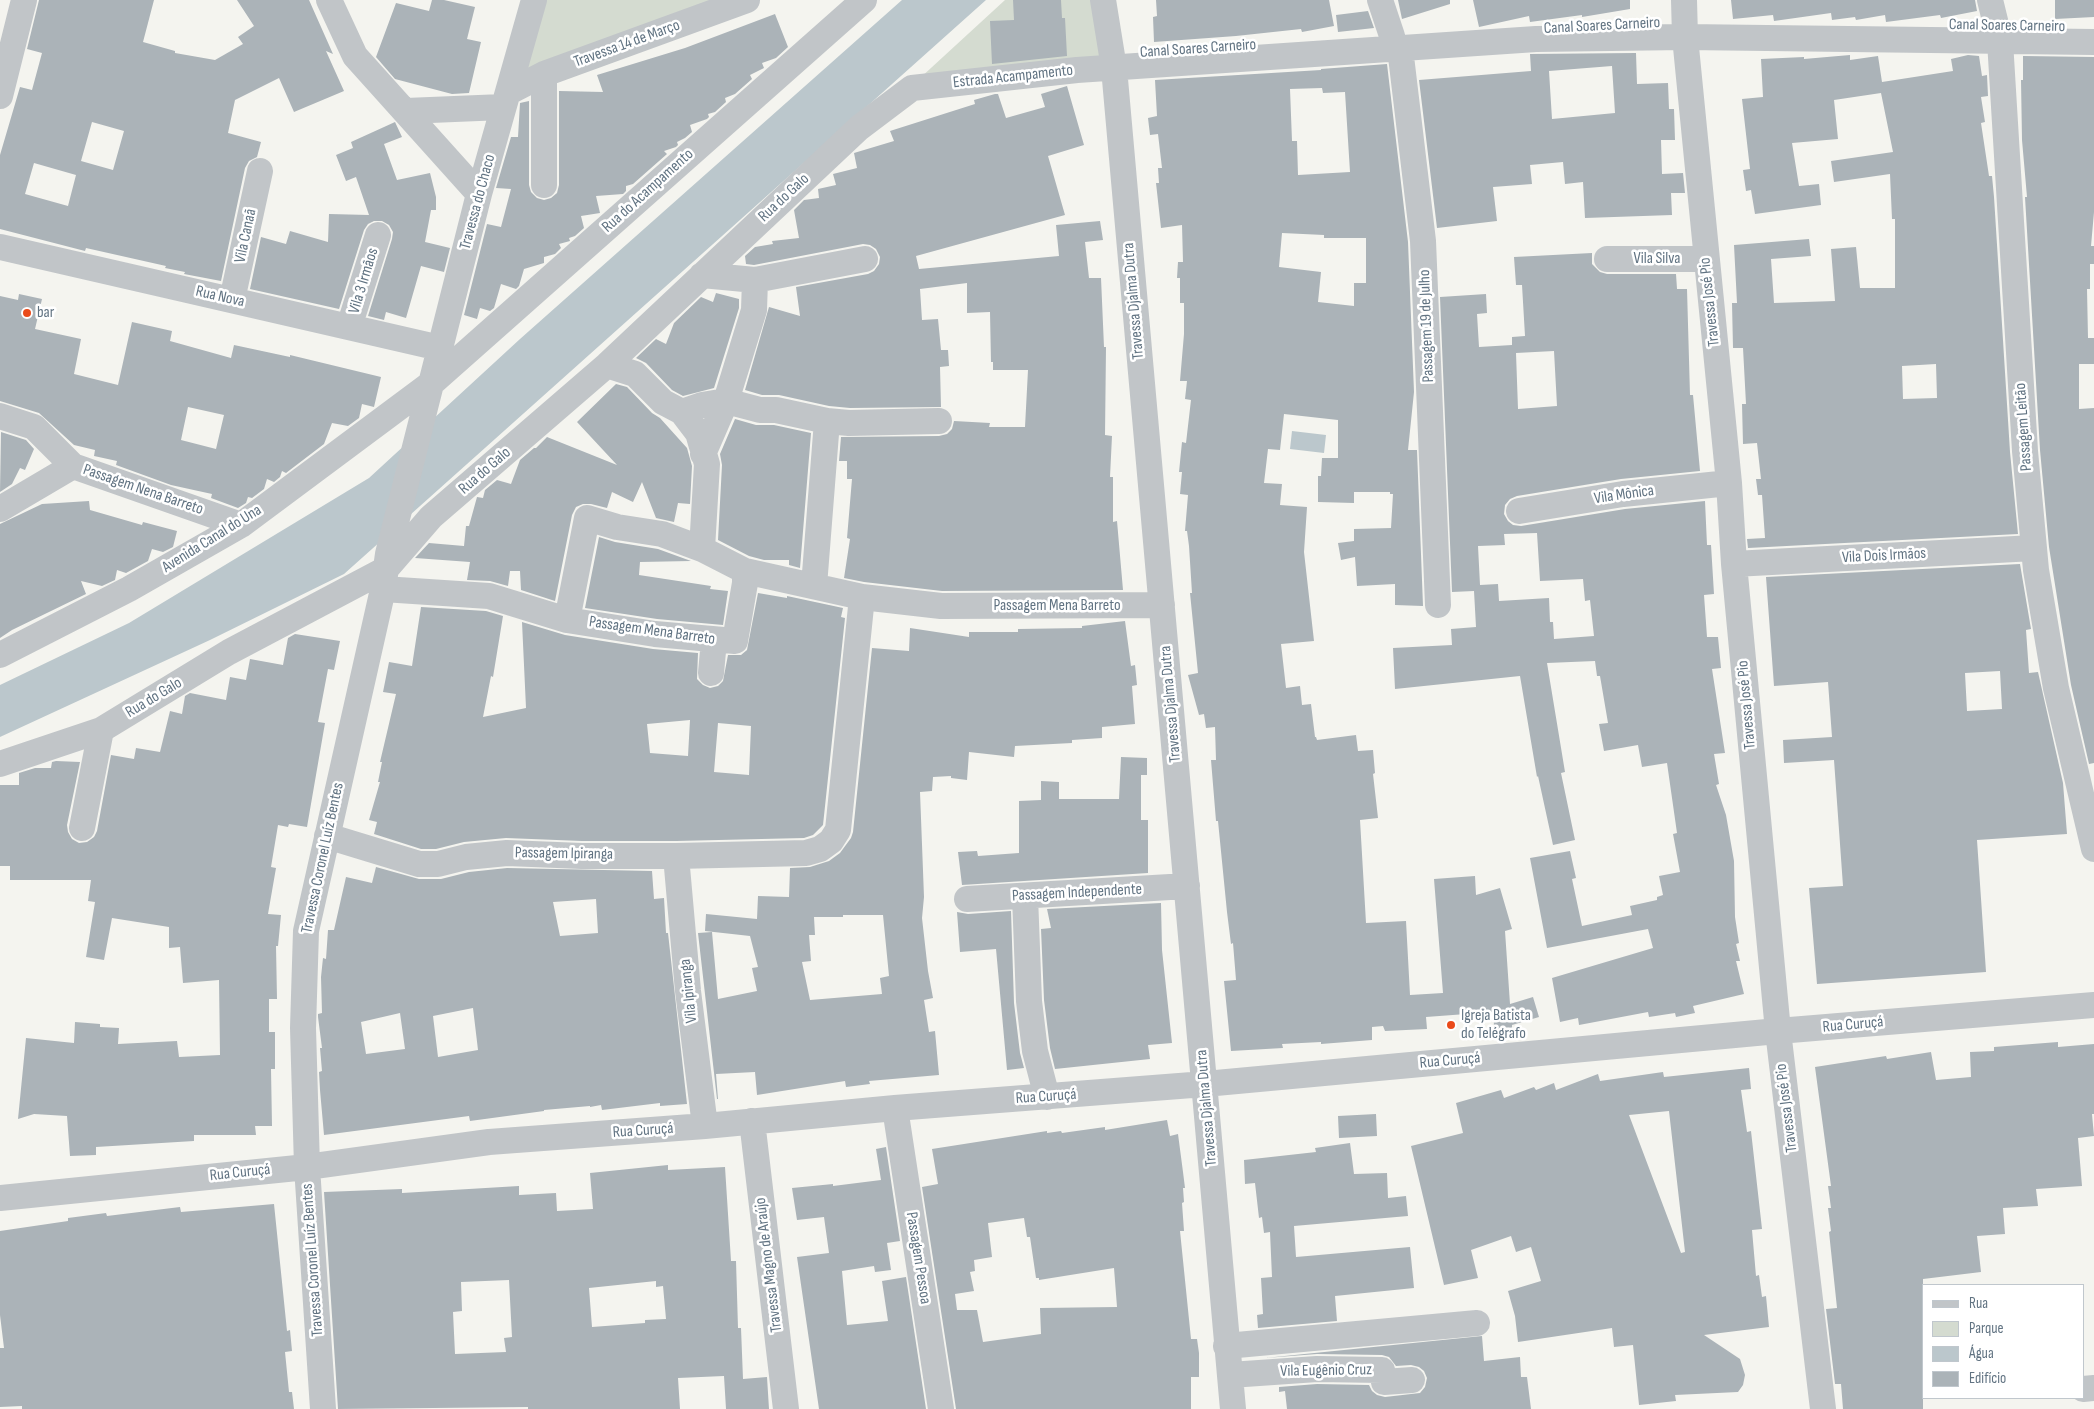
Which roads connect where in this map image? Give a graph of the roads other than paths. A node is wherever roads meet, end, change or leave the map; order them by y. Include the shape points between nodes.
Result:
1 (24, 0) edge
2 (329, 0) edge
3 (534, 0) edge
4 (747, 0) edge
5 (864, 0) edge
6 (1103, 0) edge
7 (1380, 0) edge
8 (1990, 0) edge
9 (1685, 19) edge
10 (2094, 27) edge
11 (1999, 34) junction
12 (1396, 42) junction
13 (2094, 42) edge
14 (1112, 61) junction
15 (544, 74) junction
16 (912, 88) joint
17 (0, 96) edge
18 (506, 100) junction
19 (406, 111) junction
20 (260, 171) dead end
21 (544, 185) dead end
22 (479, 194) junction
23 (378, 235) dead end
24 (0, 247) edge
25 (865, 259) dead end
26 (1607, 259) dead end
27 (1706, 259) junction
28 (702, 275) junction
29 (755, 280) junction
30 (232, 300) junction
31 (349, 327) junction
32 (440, 348) junction
33 (607, 365) junction
34 (429, 393) junction
35 (726, 402) junction
36 (682, 412) junction
37 (0, 416) edge
38 (827, 421) junction
39 (939, 421) dead end
40 (703, 454) junction
41 (73, 466) junction
42 (1728, 483) junction
43 (0, 508) edge
44 (1519, 511) dead end
45 (241, 525) junction
46 (2034, 548) junction
47 (702, 549) junction
48 (1734, 564) junction
49 (386, 571) junction
50 (745, 571) junction
51 (814, 586) junction
52 (862, 597) junction
53 (1162, 605) junction
54 (1438, 605) dead end
55 (566, 620) junction
56 (714, 640) junction
57 (0, 655) edge
58 (711, 673) dead end
59 (100, 730) junction
60 (0, 764) edge
61 (82, 828) dead end
62 (327, 836) junction
63 (2094, 849) edge
64 (676, 856) junction
65 (1187, 886) junction
66 (1025, 896) junction
67 (967, 899) dead end
68 (2094, 1005) edge
69 (1778, 1031) junction
70 (1205, 1084) junction
71 (1047, 1097) junction
72 (895, 1108) junction
73 (752, 1121) junction
74 (705, 1126) junction
75 (307, 1166) junction
76 (0, 1198) edge
77 (1477, 1323) dead end
78 (1226, 1346) junction
79 (1230, 1375) junction
80 (1412, 1380) dead end
81 (323, 1409) edge
82 (786, 1409) edge
83 (941, 1409) edge
84 (1233, 1409) edge
85 (1823, 1409) edge

1 - 17 street
2 - 19 street via 355,56
3 - 18 street, Travessa do Chaco
4 - 15 street, Travessa 14 de Março
5 - 34 street, Rua do Acampamento
6 - 14 street, Travessa Djalma Dutra
7 - 12 street, Passagem 19 de Julho
8 - 11 street, Passagem Leitão
9 - 11 street, Canal Soares Carneiro
9 - 12 street, Canal Soares Carneiro via 1536,39
9 - 27 street, Travessa José Pio
10 - 11 street, Canal Soares Carneiro
11 - 13 street, Canal Soares Carneiro
11 - 46 street, Passagem Leitão
12 - 14 street, Canal Soares Carneiro
12 - 54 street, Passagem 19 de Julho via 1424,241
14 - 16 street, Estrada Acampamento
14 - 53 street, Travessa Djalma Dutra
15 - 18 street, Travessa 14 de Março
15 - 21 street
16 - 28 street, Rua do Galo via 859,128
18 - 19 street
18 - 22 street, Travessa do Chaco
19 - 22 street
20 - 30 street, Vila Canaã
22 - 32 street, Travessa do Chaco
23 - 31 street, Vila 3 Irmãos
24 - 30 street, Rua Nova
25 - 29 street
26 - 27 street, Vila Silva
27 - 42 street, Travessa José Pio
28 - 29 street
28 - 33 street, Rua do Galo
29 - 35 street via 754,310
30 - 31 street, Rua Nova
31 - 32 street, Rua Nova
32 - 34 street, Travessa do Chaco
33 - 36 street via 636,374 663,402
33 - 49 street, Rua do Galo via 431,517
34 - 45 street, Avenida Canal do Una
34 - 49 street, Travessa Coronel Luíz Bentes
35 - 36 street
35 - 38 street
35 - 40 street
36 - 40 street via 698,433
37 - 41 street, Passagem Nena Barreto via 34,427
38 - 39 street
38 - 51 street
40 - 47 street via 707,464
41 - 43 street
41 - 45 street, Passagem Nena Barreto
42 - 44 street, Vila Mônica via 1623,494
42 - 48 street, Travessa José Pio
45 - 57 street, Avenida Canal do Una via 129,589
46 - 48 street, Vila Dois Irmãos
46 - 63 street, Passagem Leitão via 2056,688
47 - 50 street
47 - 55 street via 662,534 617,527 587,518
48 - 69 street, Travessa José Pio
49 - 55 street, Passagem Mena Barreto via 489,596
49 - 59 street, Rua do Galo via 229,652
49 - 62 street, Travessa Coronel Luíz Bentes
50 - 51 street, Passagem Mena Barreto
50 - 56 street, Passagem Mena Barreto via 736,641
51 - 52 street, Passagem Mena Barreto
52 - 53 street, Passagem Mena Barreto via 941,606
52 - 64 street, Passagem Ipiranga via 838,830 831,841 820,849 806,852
53 - 65 street, Travessa Djalma Dutra
55 - 56 street, Passagem Mena Barreto
56 - 58 street
59 - 60 street, Rua do Galo
59 - 61 street
62 - 64 street, Passagem Ipiranga via 419,864 507,853
62 - 75 street, Travessa Coronel Luíz Bentes via 306,931 302,1028
64 - 74 street, Vila Ipiranga
65 - 66 street, Passagem Independente
65 - 70 street, Travessa Djalma Dutra
66 - 67 street, Passagem Independente
66 - 71 street via 1029,1001 1035,1051
68 - 69 street, Rua Curuçá
69 - 70 street, Rua Curuçá
69 - 85 street, Travessa José Pio
70 - 71 street, Rua Curuçá
70 - 78 street, Travessa Djalma Dutra
71 - 72 street, Rua Curuçá
72 - 73 street, Rua Curuçá
72 - 83 street, Passagem Pessoa
73 - 74 street, Rua Curuçá
73 - 82 street, Travessa Magno de Araújo
74 - 75 street, Rua Curuçá via 489,1142
75 - 76 street, Rua Curuçá
75 - 81 street, Travessa Coronel Luíz Bentes
77 - 78 street
78 - 79 street, Travessa Djalma Dutra
79 - 80 street, Vila Eugênio Cruz via 1317,1369 1382,1370 1384,1382
79 - 84 street, Travessa Djalma Dutra

